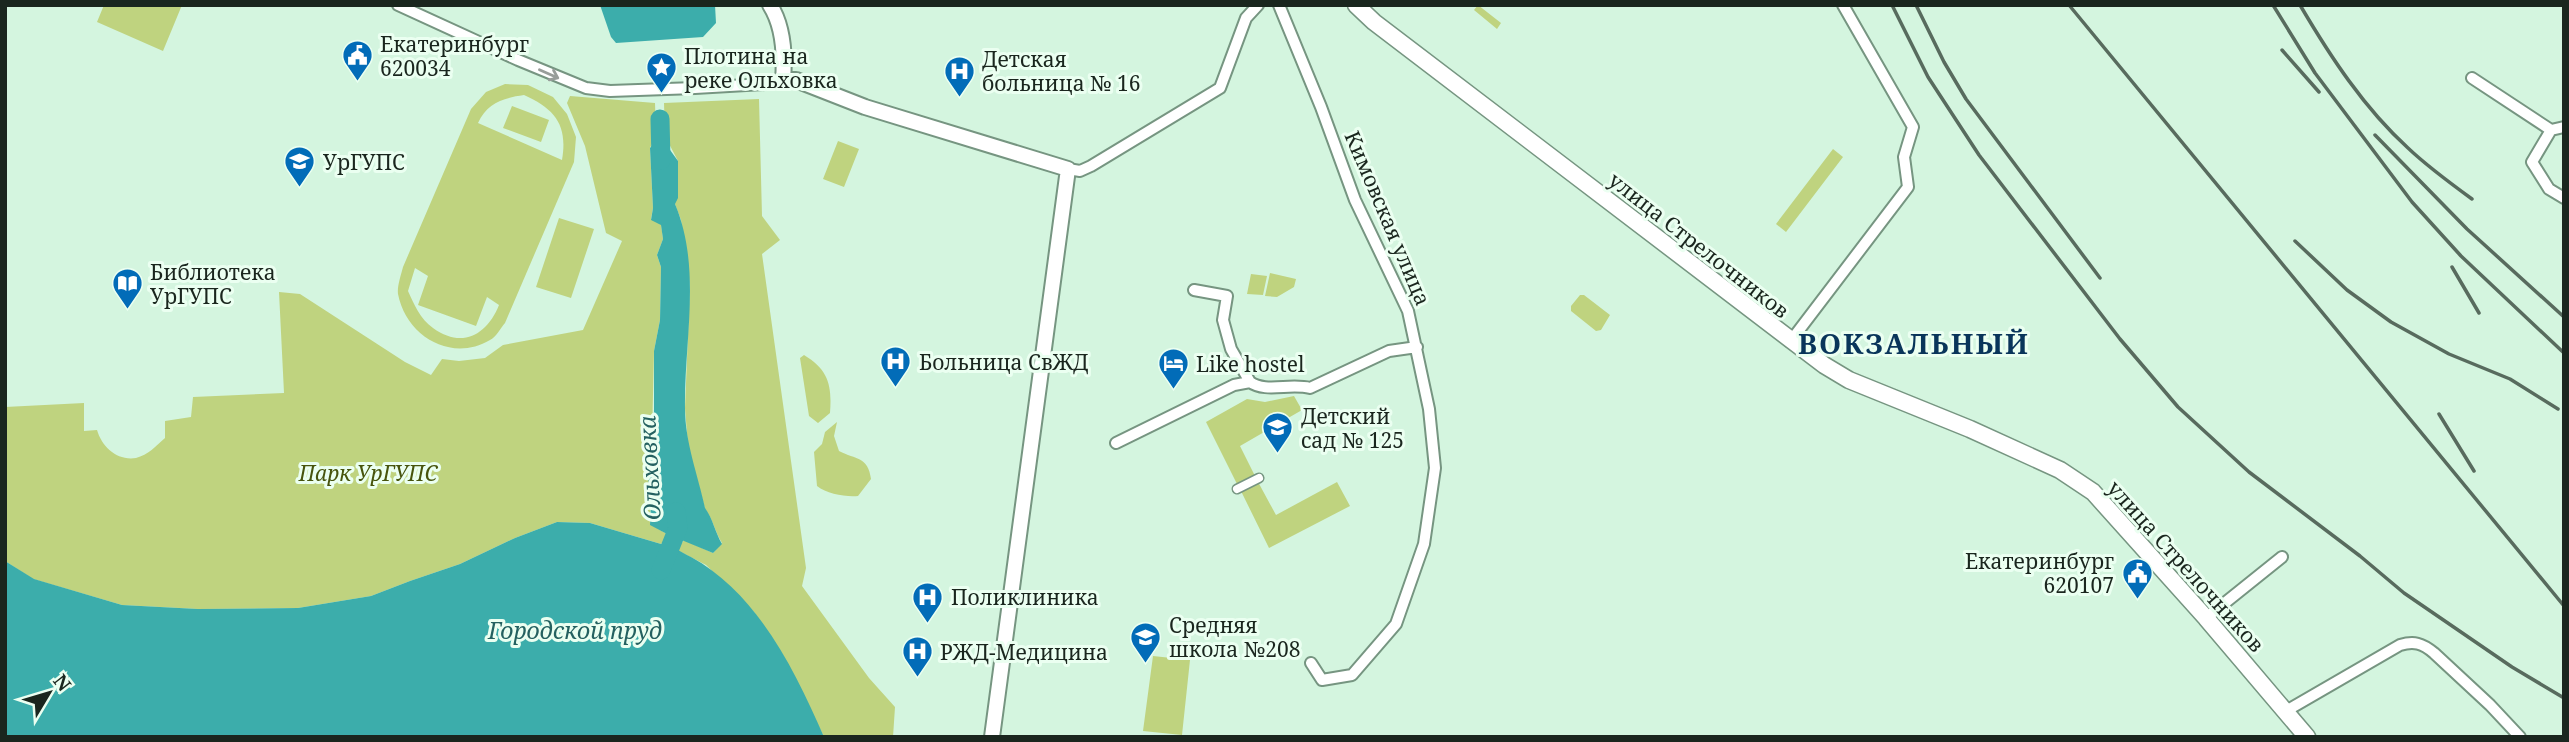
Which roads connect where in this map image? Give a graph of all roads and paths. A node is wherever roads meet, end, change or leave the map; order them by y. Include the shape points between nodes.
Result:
1 (398, 5) edge
2 (769, 5) edge
3 (1258, 5) edge
4 (1279, 5) edge
5 (1356, 5) edge
6 (1843, 5) edge
7 (2472, 78) dead end
8 (783, 80) junction
9 (2564, 127) edge
10 (2551, 130) junction
11 (1068, 169) junction
12 (2564, 198) edge
13 (1194, 290) dead end
14 (1790, 342) junction
15 (1417, 347) junction
16 (1251, 382) junction
17 (1116, 443) dead end
18 (1259, 478) dead end
19 (1237, 489) dead end
20 (2282, 557) dead end
21 (2206, 618) junction
22 (1311, 663) dead end
23 (2286, 712) junction
24 (992, 737) edge
25 (2307, 737) edge
26 (2519, 737) edge

1 -> 8 street via 586,88 695,88
2 - 8 street via 782,39
3 - 11 street via 1245,18 1220,88 1091,166 1080,171
4 - 15 street, Кимовская улица via 1355,200 1408,311
5 - 14 main road, улица Стрелочников
6 - 14 street via 1913,127 1904,157 1908,187
7 - 10 street
8 - 11 street via 796,80
9 - 10 street
10 - 12 street via 2532,162 2549,189
11 - 24 street
13 - 16 street via 1227,296 1223,320 1231,349
14 - 21 main road, улица Стрелочников via 1849,380 2060,470 2093,492
15 - 16 street via 1389,351 1310,388 1296,384 1267,388
15 - 22 street, Кимовская улица via 1435,468 1418,563 1396,624 1352,676 1322,680
16 - 17 street via 1234,385
18 - 19 street
20 - 21 street
21 - 23 main road, улица Стрелочников
23 - 25 main road, улица Стрелочников
23 - 26 street via 2400,645 2414,642 2434,653

